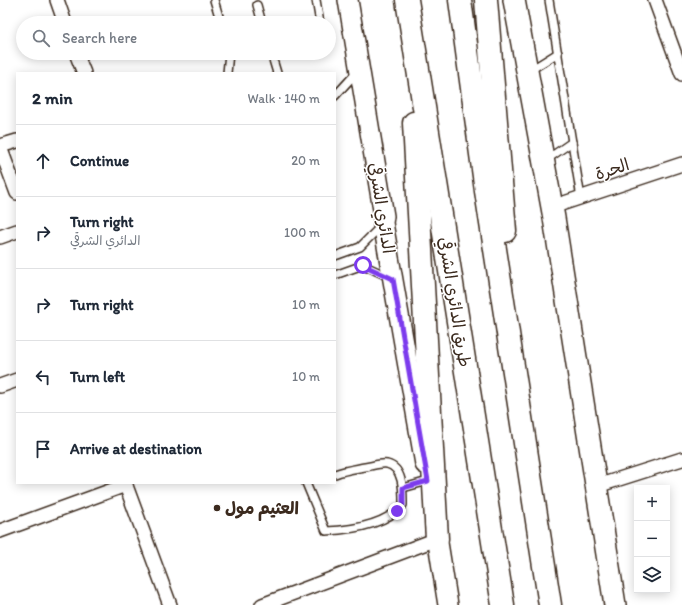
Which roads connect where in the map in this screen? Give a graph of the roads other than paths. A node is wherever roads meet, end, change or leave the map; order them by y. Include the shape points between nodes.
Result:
1 (57, 0) edge
2 (214, 0) edge
3 (316, 0) edge
4 (348, 0) edge
5 (460, 0) edge
6 (486, 0) edge
7 (514, 0) edge
8 (549, 0) edge
9 (654, 0) edge
10 (407, 1) edge
11 (257, 5) dead end
12 (63, 16) edge
13 (219, 16) edge
14 (260, 16) edge
15 (319, 16) edge
16 (558, 53) junction
17 (79, 60) edge
18 (228, 60) edge
19 (273, 60) edge
20 (359, 71) junction
21 (84, 72) edge
22 (227, 72) edge
23 (277, 72) edge
24 (527, 72) junction
25 (682, 74) edge
26 (336, 95) edge
27 (16, 140) edge
28 (572, 142) junction
29 (0, 147) edge
30 (544, 161) junction
31 (682, 164) edge
32 (16, 190) edge
33 (581, 198) junction
34 (552, 207) junction
35 (383, 223) junction
36 (16, 231) edge
37 (0, 237) edge
38 (336, 256) edge
39 (336, 275) edge
40 (393, 279) junction
41 (16, 380) edge
42 (0, 386) edge
43 (520, 412) junction
44 (682, 459) edge
45 (336, 474) edge
46 (428, 481) junction
47 (125, 484) edge
48 (309, 484) edge
49 (598, 486) junction
50 (403, 488) junction
51 (0, 531) edge
52 (437, 539) junction
53 (170, 605) edge
54 (262, 605) edge
55 (448, 605) edge
56 (503, 605) edge
57 (550, 605) edge
58 (615, 605) edge

1 - 12 street
2 - 13 lane
3 - 15 lane
4 - 20 main road, الدائري الشرقي
5 - 43 highway
6 - 43 highway
7 - 24 main road
8 - 16 lane
9 - 25 street
10 - 52 highway
10 - 56 highway, طريق الدائري الشرقي
11 - 14 lane
16 - 24 lane
16 - 28 lane
17 - 21 street
18 - 22 lane
19 - 23 lane
20 - 26 lane
20 - 35 main road, الدائري الشرقي via 384,216
24 - 30 main road
27 - 29 street
28 - 30 lane
28 - 33 lane
29 - 32 street
30 - 34 main road
31 - 33 street, الحرة
33 - 34 street, الحرة
34 - 49 main road
35 - 38 lane via 360,247
35 - 40 main road, الدائري الشرقي
36 - 37 street
39 - 40 lane via 363,265
40 - 46 main road, الدائري الشرقي
41 - 42 street
43 - 57 highway
44 - 49 street
45 - 50 lane via 388,464 396,470
46 - 50 lane
46 - 52 main road, الدائري الشرقي
47 - 51 street
47 - 53 street
48 - 50 lane via 326,531 359,527 382,520 403,505
49 - 58 main road
52 - 54 street
52 - 55 main road, الدائري الشرقي

